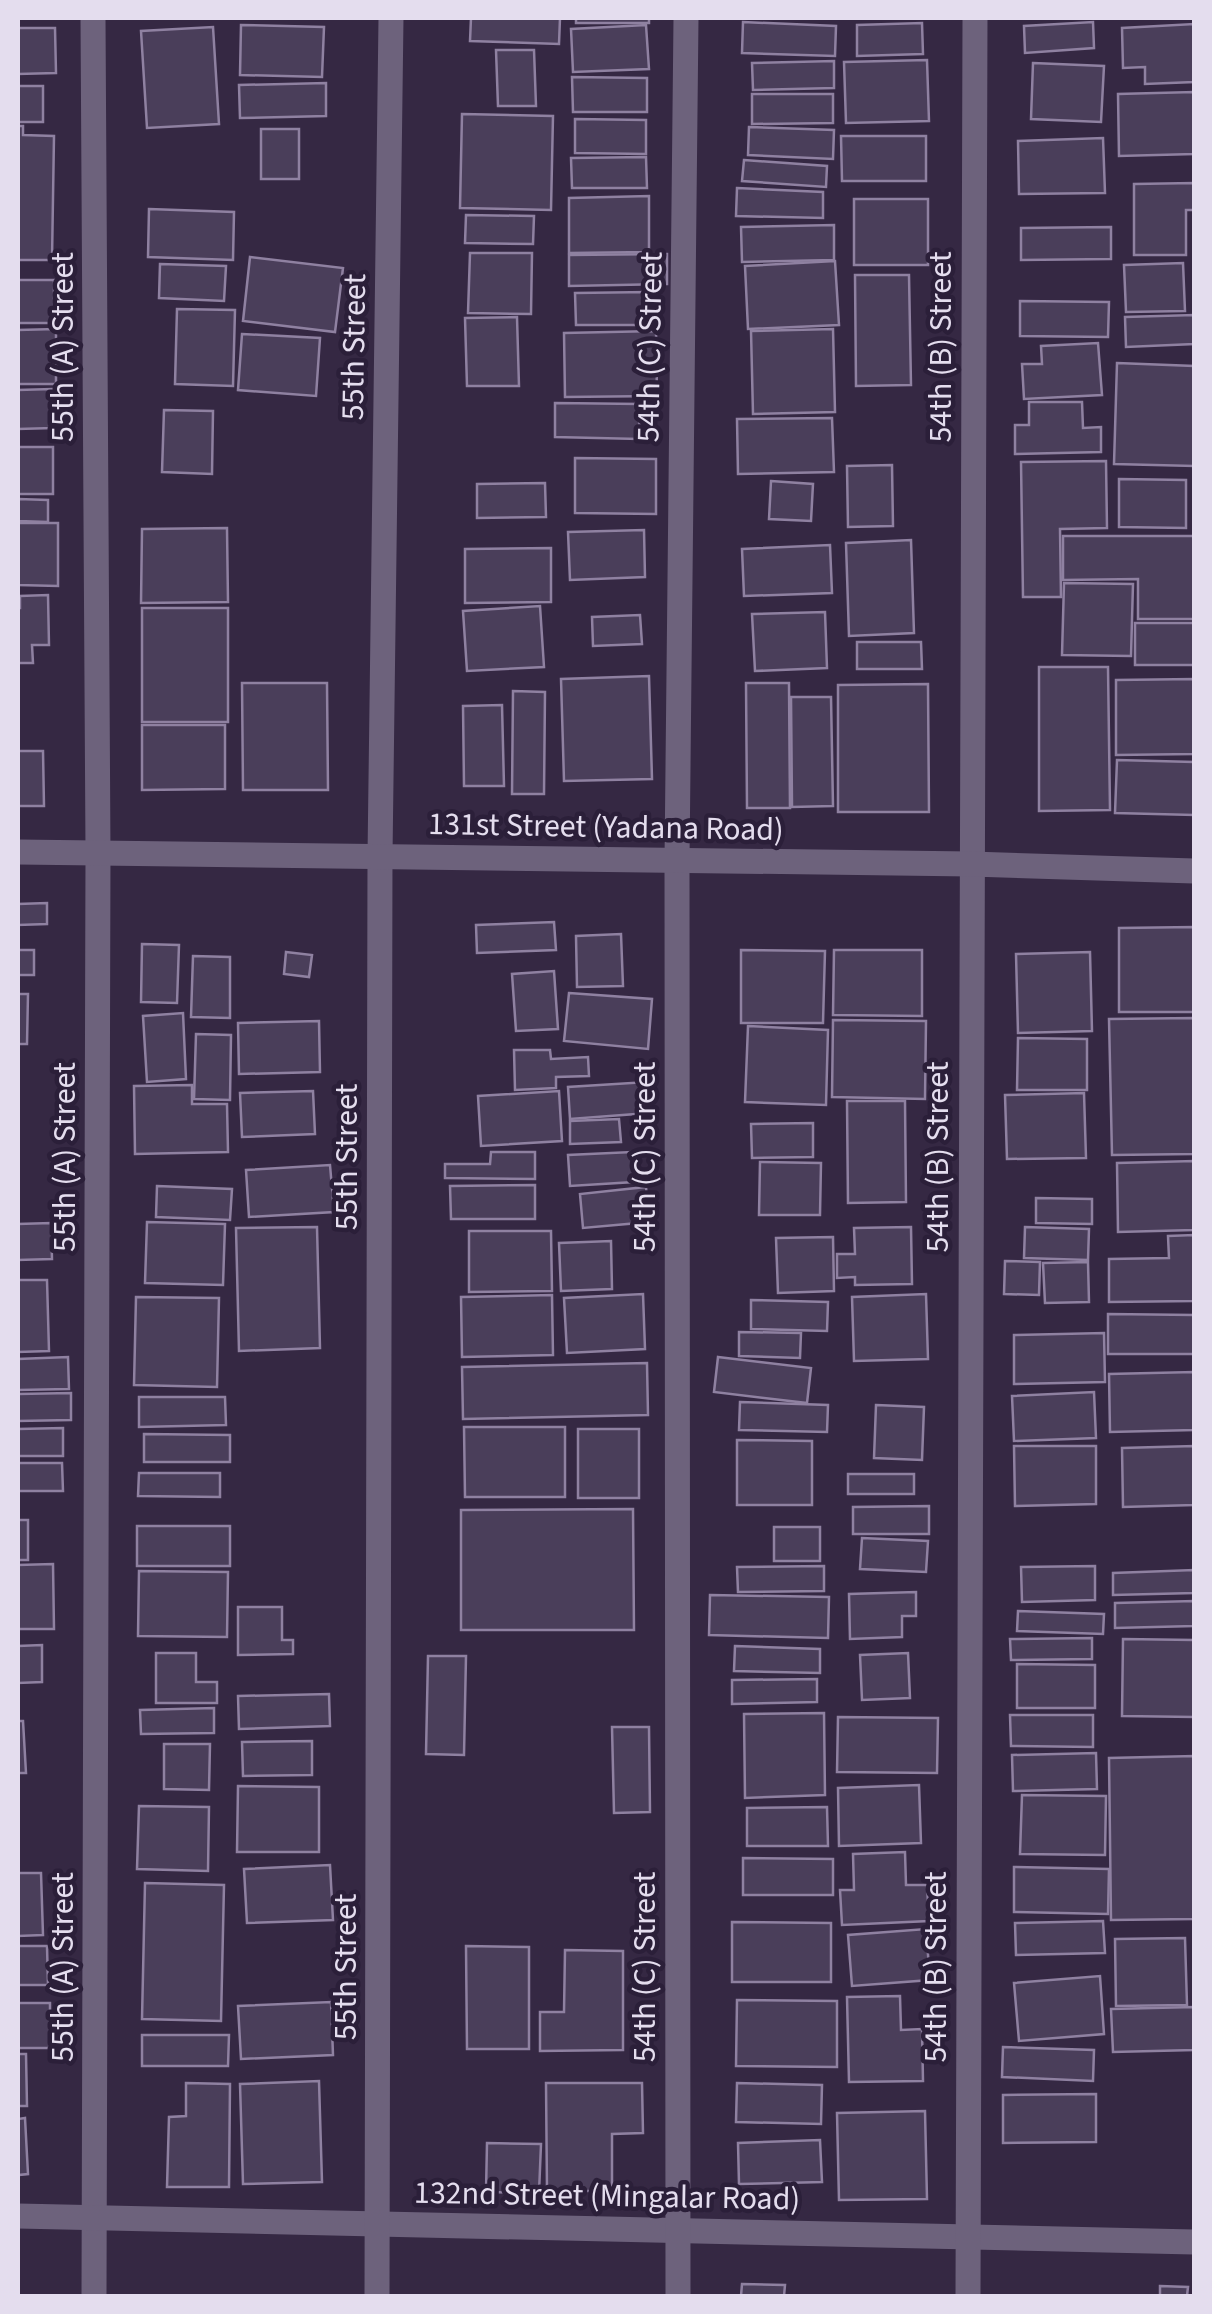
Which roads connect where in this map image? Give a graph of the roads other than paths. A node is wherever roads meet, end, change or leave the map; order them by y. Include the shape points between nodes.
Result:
1 (93, 18) edge
2 (390, 18) edge
3 (686, 18) edge
4 (975, 18) edge
5 (18, 852) edge
6 (98, 853) junction
7 (380, 856) junction
8 (677, 860) junction
9 (971, 864) junction
10 (1194, 870) edge
11 (18, 2216) edge
12 (95, 2217) junction
13 (378, 2224) junction
14 (678, 2230) junction
15 (968, 2236) junction
16 (1194, 2242) edge
17 (94, 2296) edge
18 (377, 2296) edge
19 (678, 2296) edge
20 (968, 2296) edge

1 - 6 street, 55th (A) Street
2 - 7 street, 55th Street
3 - 8 street, 54th (C) Street
4 - 9 street, 54th (B) Street
5 - 6 street, 131st Street (Yadana Road)
6 - 7 street, 131st Street (Yadana Road)
6 - 12 street, 55th (A) Street
7 - 8 street, 131st Street (Yadana Road)
7 - 13 street, 55th Street
8 - 9 street, 131st Street (Yadana Road)
8 - 14 street, 54th (C) Street
9 - 10 street, 131st Street (Yadana Road)
9 - 15 street, 54th (B) Street
11 - 12 street, 132nd Street (Mingalar Road)
12 - 13 street, 132nd Street (Mingalar Road)
12 - 17 street, 55th (A) Street
13 - 14 street, 132nd Street (Mingalar Road)
13 - 18 street, 55th Street
14 - 15 street, 132nd Street (Mingalar Road)
14 - 19 street, 54th (C) Street
15 - 16 street, 132nd Street (Mingalar Road)
15 - 20 street, 54th (B) Street

